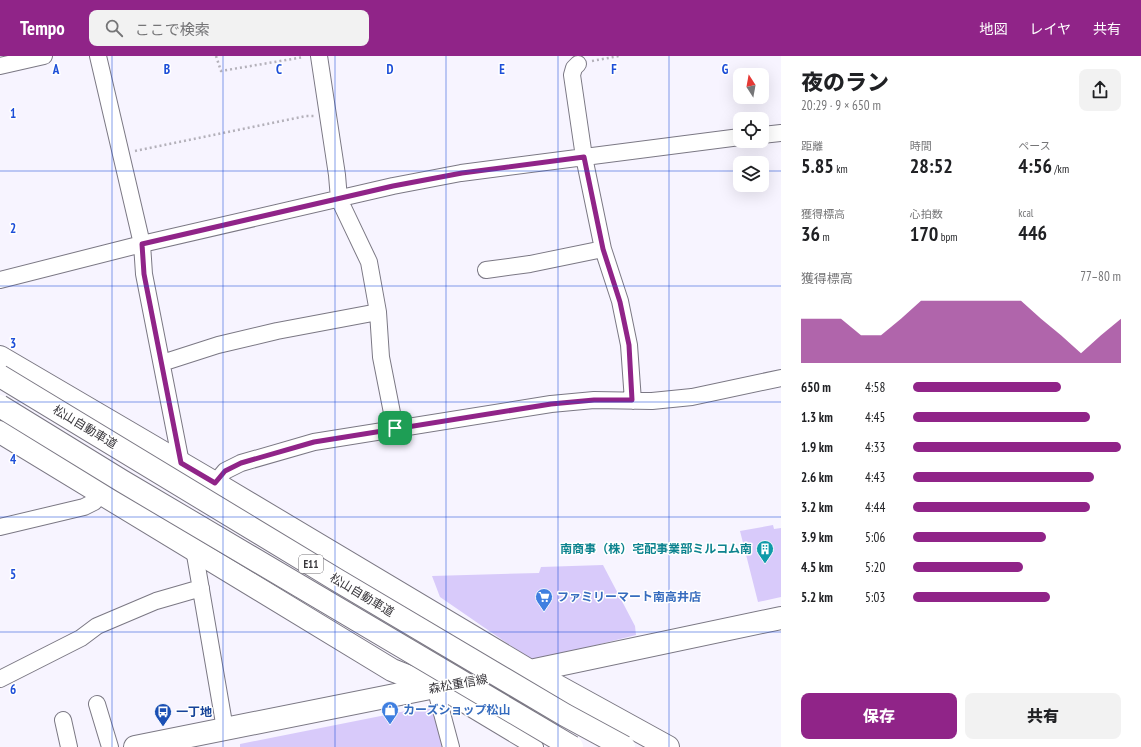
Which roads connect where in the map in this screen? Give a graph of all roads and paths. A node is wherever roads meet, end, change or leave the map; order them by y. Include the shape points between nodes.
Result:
1 (44, 56) edge
2 (98, 56) edge
3 (216, 56) edge
4 (311, 56) edge
5 (319, 56) edge
6 (619, 56) edge
7 (578, 64) joint
8 (0, 66) edge
9 (329, 122) junction
10 (781, 133) edge
11 (769, 134) edge
12 (733, 139) edge
13 (121, 154) junction
14 (584, 157) junction
15 (338, 199) junction
16 (142, 244) junction
17 (603, 249) junction
18 (486, 270) dead end
19 (0, 280) edge
20 (378, 312) junction
21 (0, 357) edge
22 (162, 363) junction
23 (0, 376) edge
24 (781, 378) edge
25 (632, 400) junction
26 (0, 406) edge
27 (395, 428) junction
28 (0, 432) edge
29 (181, 463) junction
30 (215, 483) junction
31 (101, 493) junction
32 (0, 527) edge
33 (194, 549) junction
34 (201, 588) junction
35 (781, 618) edge
36 (530, 671) junction
37 (0, 678) edge
38 (435, 687) junction
39 (97, 704) dead end
40 (63, 720) dead end
41 (225, 729) junction
42 (68, 747) edge
43 (110, 747) edge
44 (135, 747) edge
45 (451, 747) edge
46 (535, 747) edge
47 (572, 747) edge
48 (624, 747) edge
49 (668, 747) edge

1 - 8 street
2 - 13 street
3 - 4 path via 221,71
5 - 9 street
6 - 7 path
7 - 14 street via 572,75
9 - 13 path via 306,116
9 - 15 street
10 - 11 street
12 - 14 street
13 - 16 street
14 - 15 street via 462,173
14 - 17 street
15 - 16 street
15 - 20 street via 369,262
16 - 19 street
16 - 22 street via 144,274
17 - 18 street
17 - 25 street via 620,302 629,345
20 - 22 street via 277,331 218,345
20 - 27 street via 381,357
21 - 29 main road
22 - 29 street
23 - 48 main road, 松山自動車道 / E11, bridge via 337,580 565,715
24 - 25 street via 692,397
25 - 27 street via 551,404
26 - 47 main road, 松山自動車道 / E11, bridge
27 - 30 street via 314,442 241,463 225,471
28 - 31 main road
29 - 30 main road
30 - 36 main road
31 - 32 street via 94,502 84,507
31 - 33 main road
33 - 34 street
33 - 38 main road via 392,670
34 - 37 street via 156,601 97,626 81,638
34 - 41 street
35 - 36 main road, 森松重信線
36 - 38 main road, 森松重信線
36 - 49 main road
38 - 41 main road, 森松重信線
38 - 45 street
38 - 46 street
39 - 43 street
40 - 42 street
41 - 44 main road, 森松重信線

